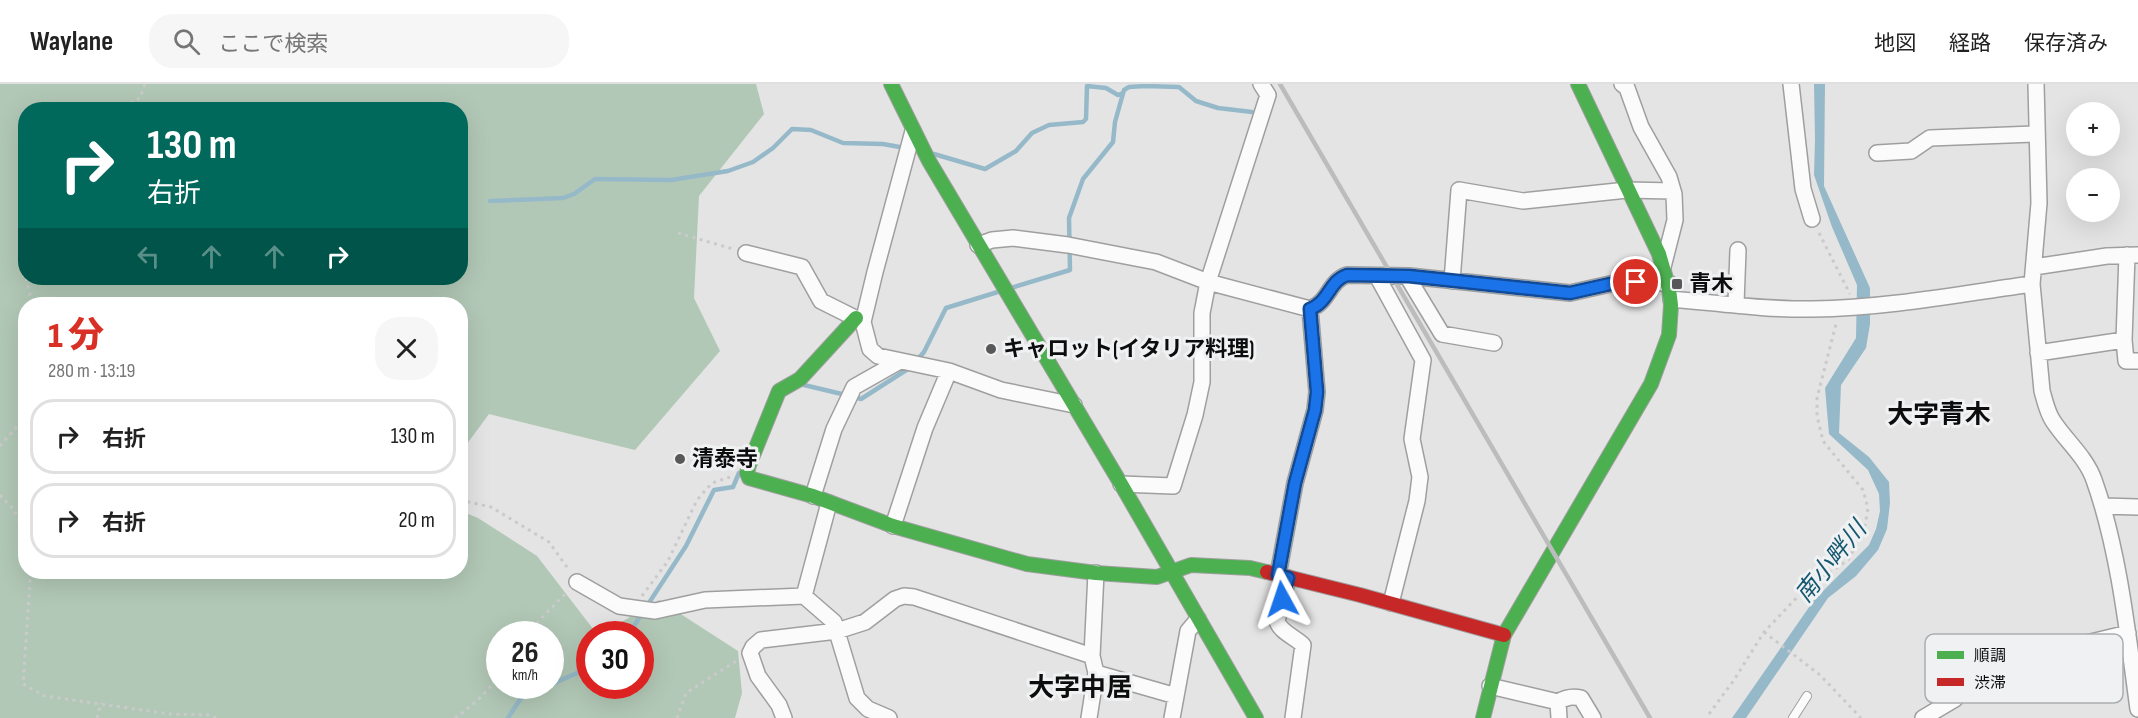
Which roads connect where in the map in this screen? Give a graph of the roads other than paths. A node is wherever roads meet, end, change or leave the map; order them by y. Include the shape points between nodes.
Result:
1 (891, 84) edge
2 (1262, 84) edge
3 (1578, 84) edge
4 (1622, 84) edge
5 (1791, 84) edge
6 (2036, 84) edge
7 (913, 131) junction
8 (2037, 134) junction
9 (1877, 153) dead end
10 (1627, 190) junction
11 (1673, 191) junction
12 (1812, 219) road end
13 (978, 245) junction
14 (1738, 250) dead end
15 (746, 254) road end
16 (2133, 255) edge
17 (1664, 267) junction
18 (2034, 267) junction
19 (1377, 276) junction
20 (1407, 276) junction
21 (1452, 280) junction
22 (1208, 282) junction
23 (1669, 283) junction
24 (2032, 284) junction
25 (1671, 299) junction
26 (1736, 304) junction
27 (1310, 309) junction
28 (860, 320) junction
29 (2124, 340) junction
30 (1494, 343) dead end
31 (2037, 353) junction
32 (900, 361) junction
33 (2138, 361) edge
34 (949, 371) junction
35 (1074, 405) junction
36 (1121, 484) junction
37 (813, 496) junction
38 (829, 503) junction
39 (2103, 506) junction
40 (2138, 507) edge
41 (893, 526) junction
42 (1172, 572) junction
43 (1096, 573) junction
44 (1283, 577) junction
45 (577, 582) road end
46 (804, 596) junction
47 (1391, 603) junction
48 (2131, 613) edge
49 (1198, 619) junction
50 (837, 632) junction
51 (2128, 633) junction
52 (2123, 634) edge
53 (1504, 635) junction
54 (1092, 656) junction
55 (1096, 673) junction
56 (1490, 686) junction
57 (1176, 696) junction
58 (1807, 696) dead end
59 (1558, 702) junction
60 (1948, 703) edge
61 (2138, 709) edge
62 (784, 718) edge
63 (889, 718) edge
64 (1089, 718) edge
65 (1172, 718) edge
66 (1257, 718) edge
67 (1293, 718) edge
68 (1483, 718) edge
69 (1559, 718) edge
70 (1593, 718) edge
71 (1793, 718) edge
72 (1923, 718) edge

1 - 7 street
2 - 22 street via 1268,95
3 - 10 street
4 - 11 street via 1627,88 1641,128 1670,177
5 - 12 street via 1803,189
6 - 8 street
7 - 13 street
7 - 28 street
8 - 9 street via 1930,138 1911,151
8 - 18 street via 2039,203
10 - 11 street
10 - 17 street
10 - 21 street via 1523,201 1459,190
11 - 17 street via 1675,220
13 - 22 street via 1013,238 1068,245 1156,262
13 - 35 street
14 - 26 street
15 - 28 street via 802,267 821,301
16 - 18 street
16 - 29 street
17 - 23 street
18 - 24 street
19 - 20 street
19 - 27 street via 1339,278 1319,305
19 - 47 street via 1423,360 1412,439 1420,477 1417,501
20 - 21 street
20 - 30 street via 1442,334
21 - 23 street via 1570,293 1619,282
22 - 27 street
22 - 36 street via 1202,313 1202,382 1173,486
23 - 25 street
24 - 26 street via 1851,307 1790,310
24 - 31 street
25 - 26 street
25 - 53 street via 1667,342 1651,384
27 - 44 street via 1317,392 1295,483
28 - 32 street via 870,349 878,356
28 - 37 street via 800,379 779,391 747,472 749,478
29 - 31 street
29 - 33 street via 2126,361
31 - 39 street via 2052,420 2080,454
32 - 34 street
32 - 37 street via 854,387 834,429
34 - 35 street via 1002,390
34 - 41 street via 925,428
35 - 36 street
36 - 42 street
37 - 38 street
38 - 41 street
38 - 46 street
39 - 40 street
39 - 48 street
41 - 43 street via 1027,564
42 - 43 street via 1157,577
42 - 44 street via 1191,565 1250,568
42 - 49 street
43 - 54 street
44 - 47 street
44 - 67 street via 1278,626 1303,645
45 - 46 street via 619,606 655,611 705,600
46 - 50 street via 829,616
47 - 53 street
48 - 51 street
49 - 57 street via 1188,631
49 - 66 street
50 - 54 street via 865,622 886,604 904,596
50 - 62 street via 761,640 753,647 750,653 758,676
50 - 63 street via 857,698 868,709
51 - 52 street
51 - 61 street
53 - 56 street
54 - 55 street
55 - 57 street
55 - 64 street
56 - 59 street
56 - 68 street
57 - 65 street
58 - 71 lane
59 - 69 street
59 - 70 street via 1572,696 1581,698
60 - 72 street

